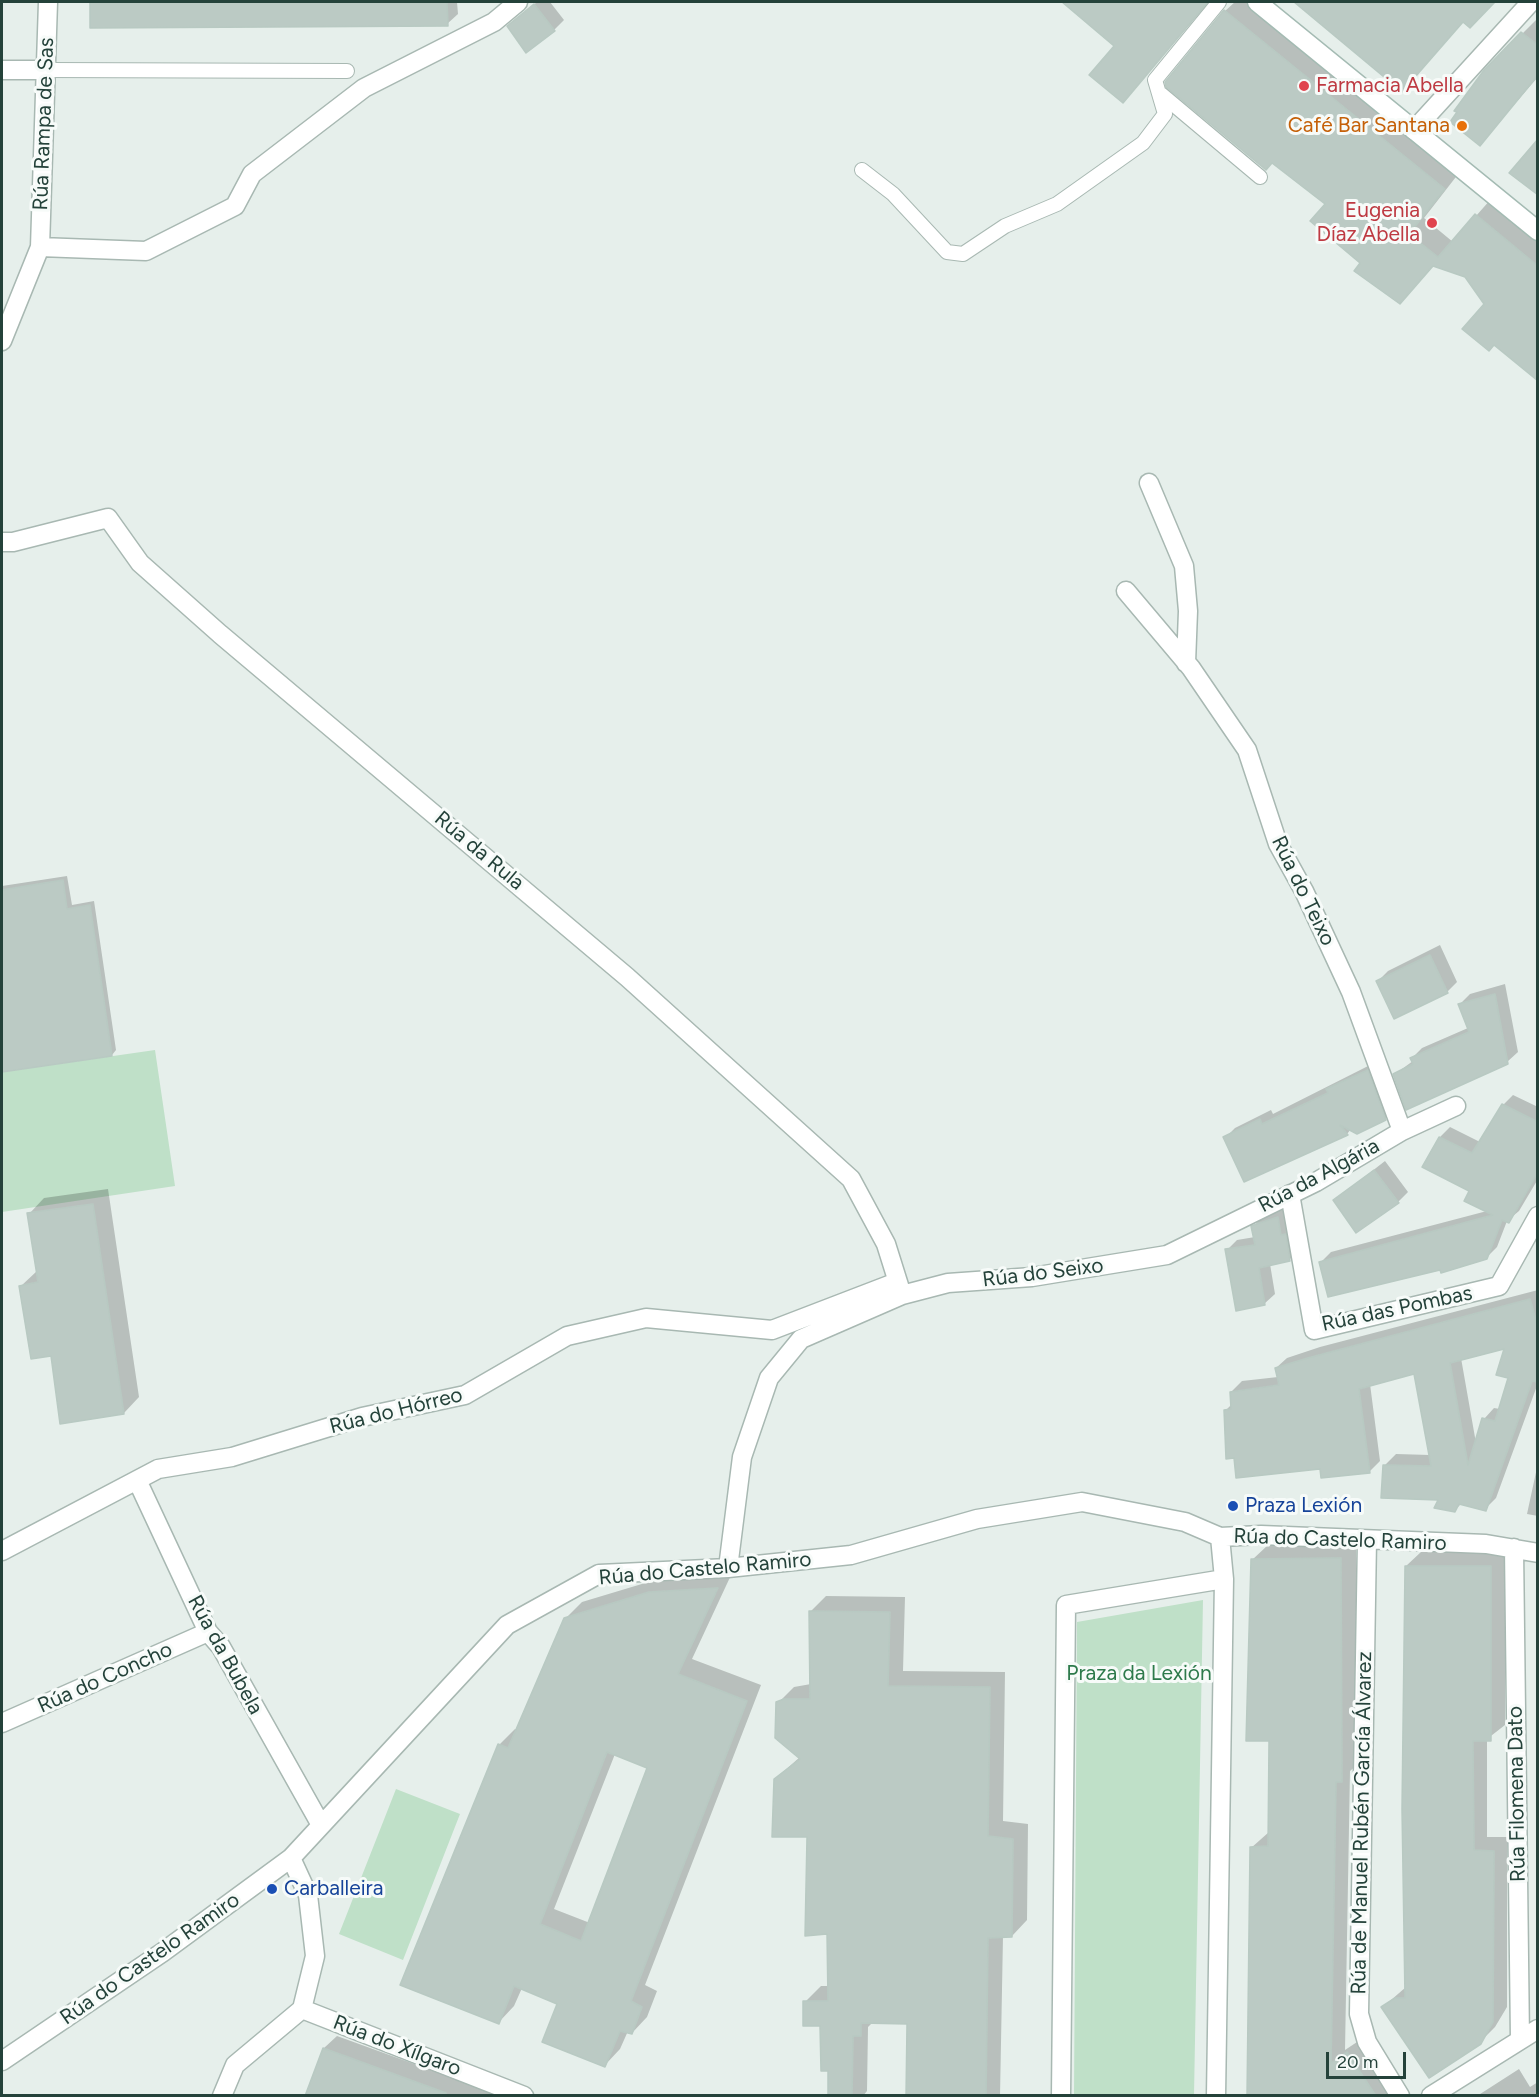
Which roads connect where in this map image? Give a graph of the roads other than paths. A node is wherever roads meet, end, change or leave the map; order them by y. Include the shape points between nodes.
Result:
1 (48, 2) edge
2 (518, 2) edge
3 (1219, 2) edge
4 (1257, 2) edge
5 (1533, 4) edge
6 (2, 70) edge
7 (47, 70) junction
8 (347, 70) dead end
9 (1161, 94) junction
10 (1414, 129) junction
11 (862, 170) dead end
12 (1260, 177) dead end
13 (1538, 231) edge
14 (40, 247) junction
15 (2, 341) edge
16 (1149, 483) dead end
17 (2, 542) edge
18 (1126, 591) dead end
19 (1186, 663) junction
20 (1456, 1106) dead end
21 (1402, 1131) junction
22 (1290, 1194) junction
23 (1538, 1216) edge
24 (1183, 1247) joint
25 (899, 1288) junction
26 (796, 1322) joint
27 (137, 1480) junction
28 (1220, 1537) junction
29 (1367, 1540) junction
30 (1514, 1548) junction
31 (2, 1551) edge
32 (1538, 1552) edge
33 (728, 1568) junction
34 (1224, 1579) junction
35 (208, 1632) junction
36 (2, 1723) edge
37 (321, 1825) junction
38 (291, 1857) junction
39 (302, 2009) junction
40 (1538, 2029) edge
41 (1520, 2040) junction
42 (2, 2061) edge
43 (222, 2096) edge
44 (525, 2096) edge
45 (1061, 2096) edge
46 (1216, 2096) edge
47 (1400, 2096) edge
48 (1431, 2096) edge

1 - 7 street, Rúa Rampa de Sas
2 - 14 street via 494,22 364,88 252,174 235,206 146,251
3 - 9 lane via 1155,80
4 - 10 street
5 - 10 street
6 - 7 street
7 - 8 lane
7 - 14 street, Rúa Rampa de Sas
9 - 11 lane via 1165,114 1143,143 1057,204 1005,226 963,254 947,252 893,194
9 - 12 lane
10 - 13 street
14 - 15 street, Rúa Rampa de Sas
16 - 19 street via 1184,566 1188,611
17 - 25 street, Rúa da Rula via 108,518 140,563 627,977 851,1179 886,1244
18 - 19 street, Rúa do Teixo
19 - 21 street, Rúa do Teixo via 1247,750 1278,844 1351,992
20 - 21 street, Rúa da Algária
21 - 22 street, Rúa da Algária
22 - 23 street, Rúa das Pombas via 1314,1330 1499,1286
22 - 24 street, Rúa da Algária
24 - 25 street, Rúa do Seixo via 1167,1255 1032,1277
25 - 26 street, Rúa do Seixo
25 - 33 street, Rúa do Seixo via 801,1339 769,1378 742,1457
26 - 27 street, Rúa do Hórreo via 772,1330 646,1318 567,1336 465,1395 362,1418 232,1457 158,1469
27 - 31 street, Rúa do Hórreo
27 - 35 street, Rúa da Bubela
28 - 29 street, Rúa do Castelo Ramiro
28 - 33 street, Rúa do Castelo Ramiro via 1185,1522 1082,1502 977,1519 851,1555
28 - 34 street
29 - 30 street, Rúa do Castelo Ramiro
29 - 47 street, Rúa de Manuel Rubén García Álvarez via 1359,2014 1367,2042
30 - 32 street, Rúa do Castelo Ramiro
30 - 41 street, Rúa Filomena Dato
33 - 37 street, Rúa do Castelo Ramiro via 599,1574 507,1625
34 - 45 street via 1066,1605
34 - 46 street
35 - 36 street, Rúa do Concho
35 - 37 street, Rúa da Bubela via 221,1647
37 - 38 street, Rúa do Castelo Ramiro
38 - 39 street via 308,1895 315,1956
38 - 42 street, Rúa do Castelo Ramiro via 163,1952
39 - 43 street via 235,2066
39 - 44 street, Rúa do Xílgaro
40 - 41 street
41 - 48 street

